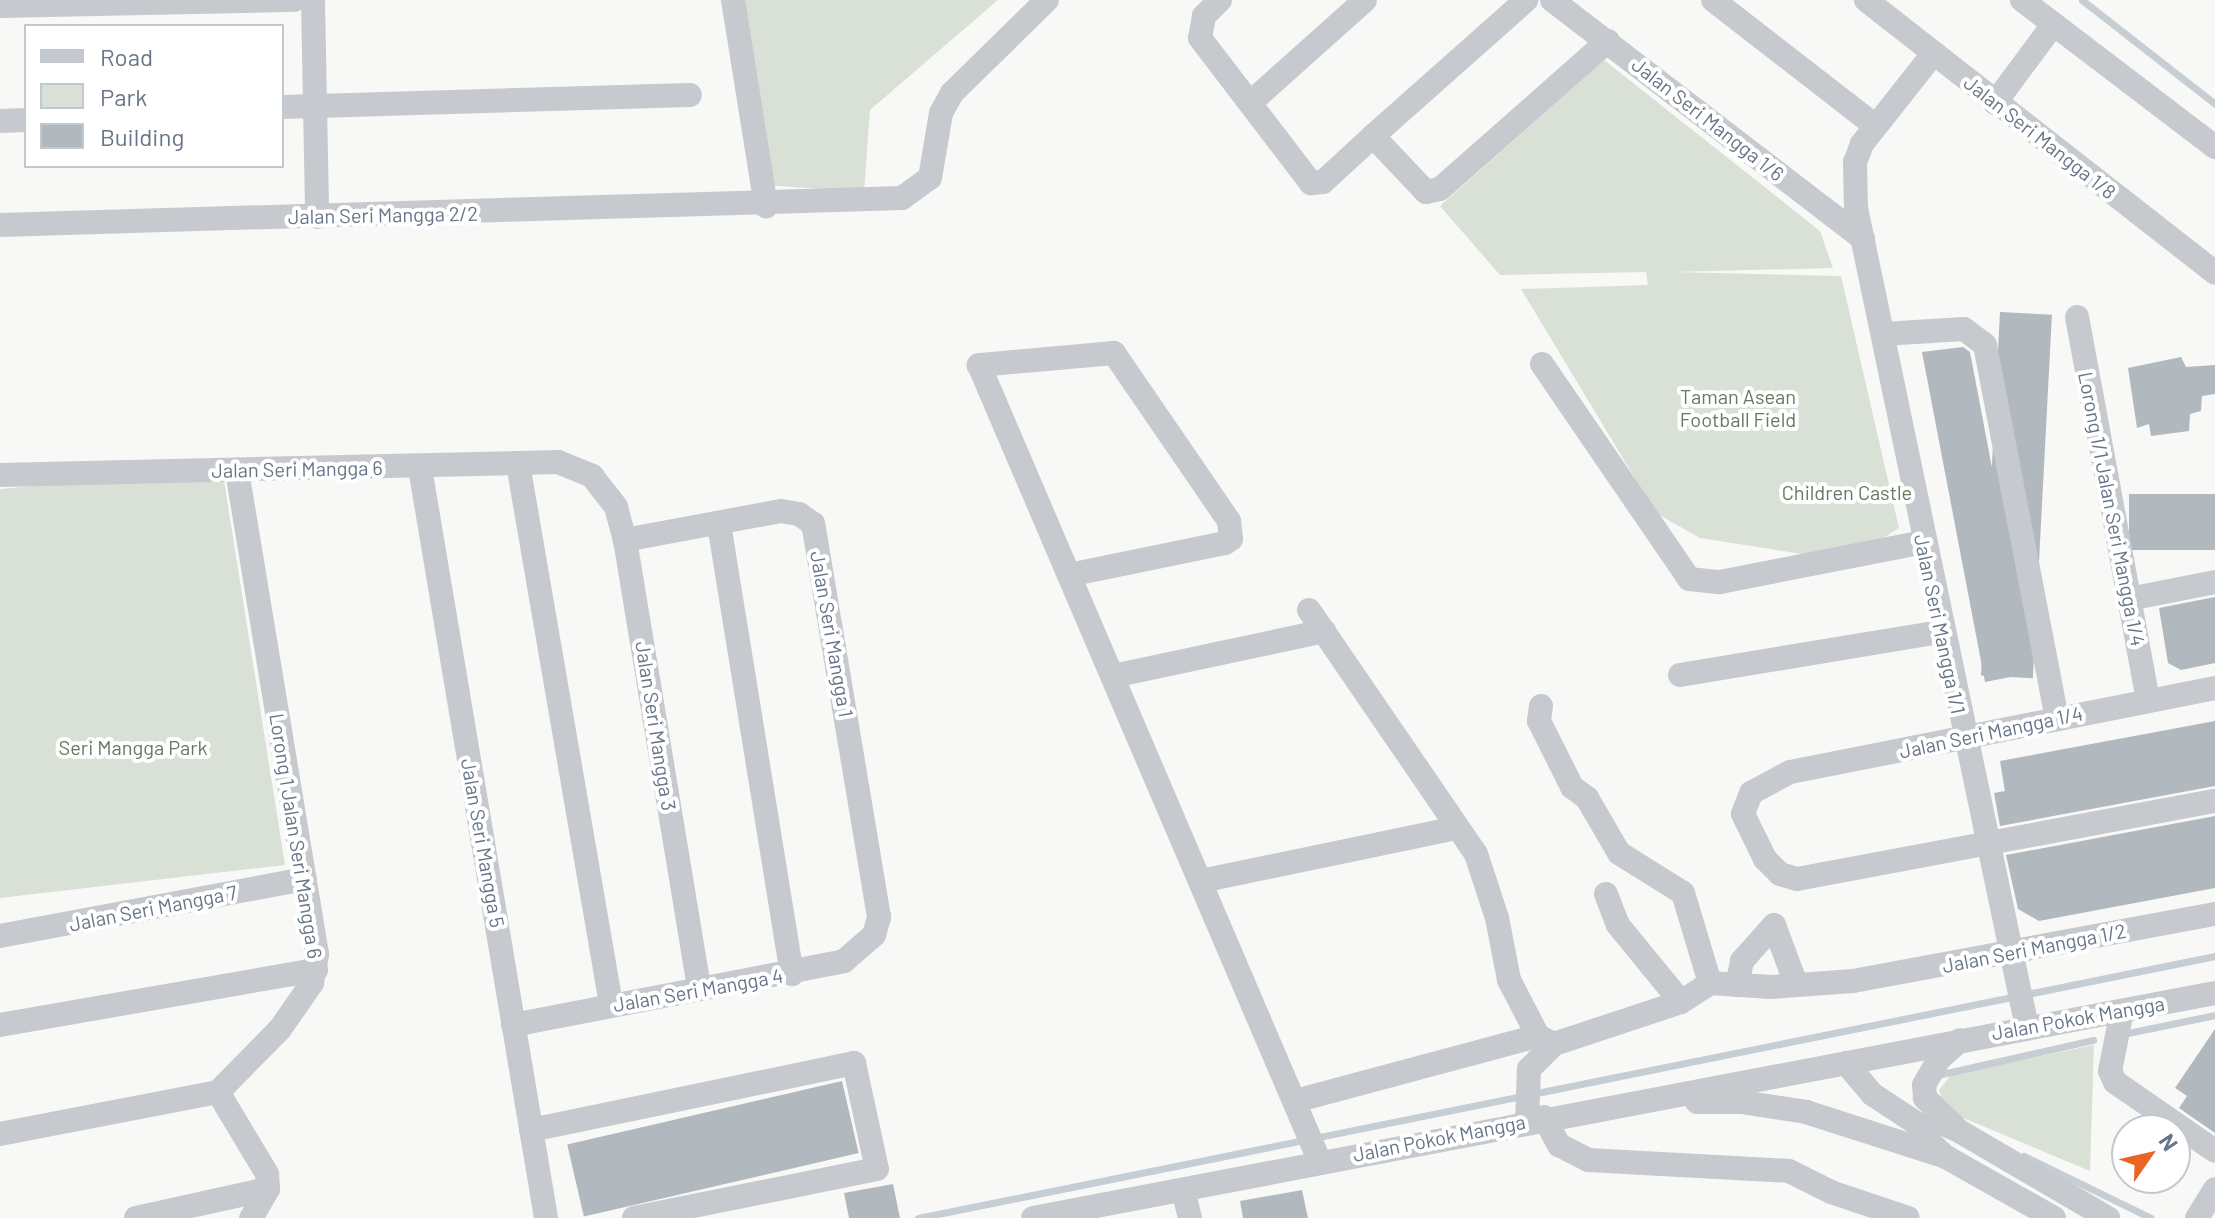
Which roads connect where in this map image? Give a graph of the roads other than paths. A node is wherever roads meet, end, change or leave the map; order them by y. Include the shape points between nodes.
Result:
1 (283, 0) edge
2 (294, 0) edge
3 (313, 0) edge
4 (733, 0) edge
5 (1047, 0) edge
6 (1220, 0) edge
7 (1365, 0) edge
8 (1526, 0) edge
9 (1552, 0) edge
10 (1713, 0) edge
11 (1866, 0) edge
12 (2022, 0) edge
13 (15, 3) edge
14 (2053, 25) junction
15 (1608, 41) junction
16 (1933, 54) junction
17 (690, 95) dead end
18 (1250, 103) junction
19 (1995, 103) junction
20 (316, 106) junction
21 (284, 107) edge
22 (24, 120) edge
23 (0, 121) edge
24 (1874, 125) junction
25 (1373, 136) junction
26 (2215, 147) edge
27 (766, 206) junction
28 (317, 217) junction
29 (0, 225) edge
30 (1863, 239) junction
31 (2215, 273) edge
32 (2077, 317) dead end
33 (1883, 334) junction
34 (1542, 364) dead end
35 (518, 464) junction
36 (420, 468) junction
37 (237, 470) junction
38 (0, 475) edge
39 (592, 476) joint
40 (719, 524) junction
41 (625, 540) junction
42 (1923, 542) junction
43 (1069, 575) junction
44 (2215, 582) edge
45 (2129, 599) junction
46 (1309, 610) dead end
47 (1324, 631) junction
48 (1941, 632) junction
49 (1680, 675) dead end
50 (1113, 676) junction
51 (2215, 688) edge
52 (2148, 700) junction
53 (1541, 706) dead end
54 (2057, 719) junction
55 (1965, 739) junction
56 (2215, 801) edge
57 (1458, 828) junction
58 (1986, 843) junction
59 (305, 879) junction
60 (1201, 881) junction
61 (1606, 894) dead end
62 (2215, 914) edge
63 (874, 935) joint
64 (0, 936) edge
65 (2007, 953) junction
66 (316, 970) junction
67 (792, 974) junction
68 (1710, 983) junction
69 (1796, 984) junction
70 (1737, 985) junction
71 (699, 986) junction
72 (2215, 993) edge
73 (1681, 1002) junction
74 (611, 1004) junction
75 (2122, 1011) junction
76 (2025, 1018) junction
77 (0, 1025) edge
78 (513, 1025) junction
79 (1546, 1040) junction
80 (1960, 1040) junction
81 (1846, 1063) junction
82 (218, 1092) junction
83 (1295, 1101) junction
84 (1635, 1102) junction
85 (1531, 1107) junction
86 (1922, 1127) junction
87 (531, 1130) junction
88 (1959, 1131) junction
89 (0, 1134) edge
90 (1313, 1146) junction
91 (2215, 1151) edge
92 (1946, 1157) junction
93 (268, 1189) junction
94 (2215, 1189) edge
95 (1183, 1190) junction
96 (2014, 1208) edge
97 (136, 1218) edge
98 (251, 1218) edge
99 (546, 1218) edge
100 (634, 1218) edge
101 (1033, 1218) edge
102 (1190, 1218) edge
103 (1908, 1218) edge
104 (2054, 1218) edge
105 (2108, 1218) edge
106 (2197, 1218) edge

1 - 2 street
1 - 13 street
3 - 20 street
4 - 27 street
5 - 27 street, Jalan Seri Mangga 2/2 via 952,93 941,113 936,161 917,190 884,202
6 - 18 street via 1198,27 1200,38
7 - 18 street
8 - 25 street
9 - 15 street, Jalan Seri Mangga 1/6
10 - 24 street
11 - 16 street, Jalan Seri Mangga 1/8
12 - 14 street
14 - 19 street
14 - 26 street
15 - 25 street via 1440,189 1426,192
15 - 30 street, Jalan Seri Mangga 1/6
16 - 19 street, Jalan Seri Mangga 1/8
16 - 24 street, Jalan Seri Mangga 1/1
17 - 20 street
18 - 25 street via 1311,183 1323,182
19 - 31 street, Jalan Seri Mangga 1/8
20 - 21 street
20 - 28 street
22 - 23 street
24 - 30 street, Jalan Seri Mangga 1/1 via 1855,162
27 - 28 street, Jalan Seri Mangga 2/2
28 - 29 street, Jalan Seri Mangga 2/2
30 - 33 street, Jalan Seri Mangga 1/1
32 - 45 street, Lorong 1/1 Jalan Seri Mangga 1/4
33 - 42 street, Jalan Seri Mangga 1/1
33 - 54 street via 1964,329 1985,345
34 - 42 street via 1689,579 1720,582
35 - 36 street, Jalan Seri Mangga 6
35 - 39 street, Jalan Seri Mangga 6 via 558,462
35 - 74 street
36 - 37 street, Jalan Seri Mangga 6
36 - 78 street, Jalan Seri Mangga 5
37 - 38 street, Jalan Seri Mangga 6
37 - 59 street, Lorong 1 Jalan Seri Mangga 6
39 - 41 street, Jalan Seri Mangga 3 via 616,507
40 - 41 street, Jalan Seri Mangga 1
40 - 63 street, Jalan Seri Mangga 1 via 781,511 813,524 879,917
40 - 67 street
41 - 71 street, Jalan Seri Mangga 3
42 - 48 street, Jalan Seri Mangga 1/1
43 - 43 street via 1015,449 979,365 1114,353 1229,521 1231,539 1225,543
43 - 50 street
44 - 45 street
45 - 52 street, Lorong 1/1 Jalan Seri Mangga 1/4
46 - 47 street
47 - 50 street
47 - 57 street
48 - 49 street
48 - 55 street, Jalan Seri Mangga 1/1
50 - 60 street
51 - 52 street, Jalan Seri Mangga 1/4
52 - 54 street, Jalan Seri Mangga 1/4
53 - 68 street via 1539,721 1572,787 1587,798 1619,853 1683,893
54 - 55 street, Jalan Seri Mangga 1/4
55 - 58 street, Jalan Seri Mangga 1/1
55 - 58 street, Jalan Seri Mangga 1/4 via 1768,779 1751,793 1743,814 1765,859 1788,877 1818,877
56 - 58 street
57 - 60 street
57 - 79 street via 1485,877 1509,980
58 - 65 street, Jalan Seri Mangga 1/1
59 - 64 street, Jalan Seri Mangga 7
59 - 66 street, Lorong 1 Jalan Seri Mangga 6
60 - 83 street
61 - 73 street via 1618,925
62 - 65 street, Jalan Seri Mangga 1/2
63 - 67 street, Jalan Seri Mangga 4 via 844,961
65 - 69 street, Jalan Seri Mangga 1/2 via 1853,981
65 - 76 street, Jalan Seri Mangga 1/1
66 - 77 street
66 - 82 street, Lorong 1 Jalan Seri Mangga 6 via 288,1019
67 - 71 street, Jalan Seri Mangga 4
68 - 70 street, Jalan Seri Mangga 1/2
68 - 73 street
69 - 70 street, Jalan Seri Mangga 1/2
69 - 70 street via 1774,925 1742,961
71 - 74 street, Jalan Seri Mangga 4
72 - 75 street, Jalan Pokok Mangga
73 - 79 street
74 - 78 street, Jalan Seri Mangga 4
75 - 76 street, Jalan Pokok Mangga
75 - 91 street via 2110,1071 2115,1082
76 - 80 street, Jalan Pokok Mangga
78 - 87 street, Jalan Seri Mangga 5
79 - 83 street
79 - 85 street via 1529,1069
80 - 81 street, Jalan Pokok Mangga
80 - 88 street via 1939,1059 1924,1085 1930,1105
81 - 84 street, Jalan Pokok Mangga
81 - 86 street via 1872,1094
82 - 89 street
82 - 93 street via 258,1155
83 - 90 street
84 - 85 street, Jalan Pokok Mangga
84 - 92 street via 1741,1102 1806,1112
85 - 90 street, Jalan Pokok Mangga
85 - 103 street via 1559,1145 1588,1160 1789,1171
86 - 88 street via 1936,1121
86 - 92 street via 1928,1141
87 - 99 street, Jalan Seri Mangga 5
87 - 100 street via 854,1063 877,1169
88 - 105 street
90 - 95 street, Jalan Pokok Mangga
92 - 96 street
93 - 97 street
93 - 98 street
94 - 106 street
95 - 101 street, Jalan Pokok Mangga
95 - 102 street
96 - 104 street

